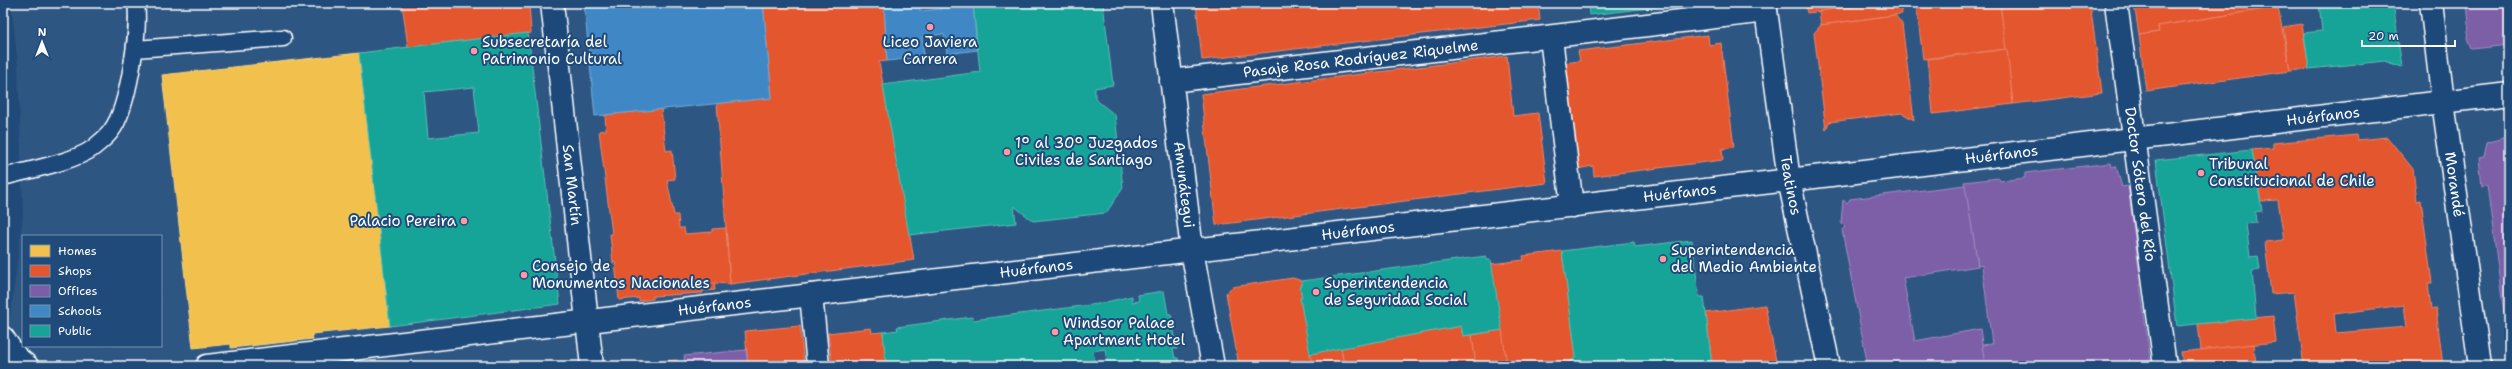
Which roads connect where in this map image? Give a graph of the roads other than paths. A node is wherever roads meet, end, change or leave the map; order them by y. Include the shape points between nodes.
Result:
1 (136, 3) edge
2 (552, 3) edge
3 (1162, 3) edge
4 (2116, 3) edge
5 (2431, 3) edge
6 (1766, 7) edge
7 (283, 38) dead end
8 (1551, 38) junction
9 (135, 49) junction
10 (1172, 81) junction
11 (2509, 94) edge
12 (2443, 102) junction
13 (2134, 139) junction
14 (3, 177) edge
15 (1789, 180) junction
16 (1572, 206) junction
17 (1192, 250) junction
18 (811, 295) junction
19 (587, 321) junction
20 (3, 338) edge
21 (27, 366) edge
22 (207, 366) edge
23 (592, 366) edge
24 (818, 366) edge
25 (1213, 366) edge
26 (1829, 366) edge
27 (2164, 366) edge
28 (2480, 366) edge

1 - 9 lane
2 - 19 street, San Martín
3 - 10 street, Amunátegui
4 - 13 street, Doctor Sótero del Río
5 - 12 street, Morandé
6 - 8 street, Pasaje Rosa Rodríguez Riquelme
6 - 15 street, Teatinos
7 - 9 lane
8 - 10 street, Pasaje Rosa Rodríguez Riquelme
8 - 16 street
9 - 14 lane via 127,94 112,130 92,149
10 - 17 street, Amunátegui
11 - 12 street, Huérfanos
12 - 13 street, Huérfanos
12 - 28 street, Morandé
13 - 15 street, Huérfanos
13 - 27 street, Doctor Sótero del Río
15 - 16 street, Huérfanos
15 - 26 street, Teatinos
16 - 17 street, Huérfanos
17 - 18 street, Huérfanos
17 - 25 street, Amunátegui
18 - 19 street, Huérfanos
18 - 24 street
19 - 22 street, Huérfanos
19 - 23 street, San Martín
20 - 21 street via 16,357

